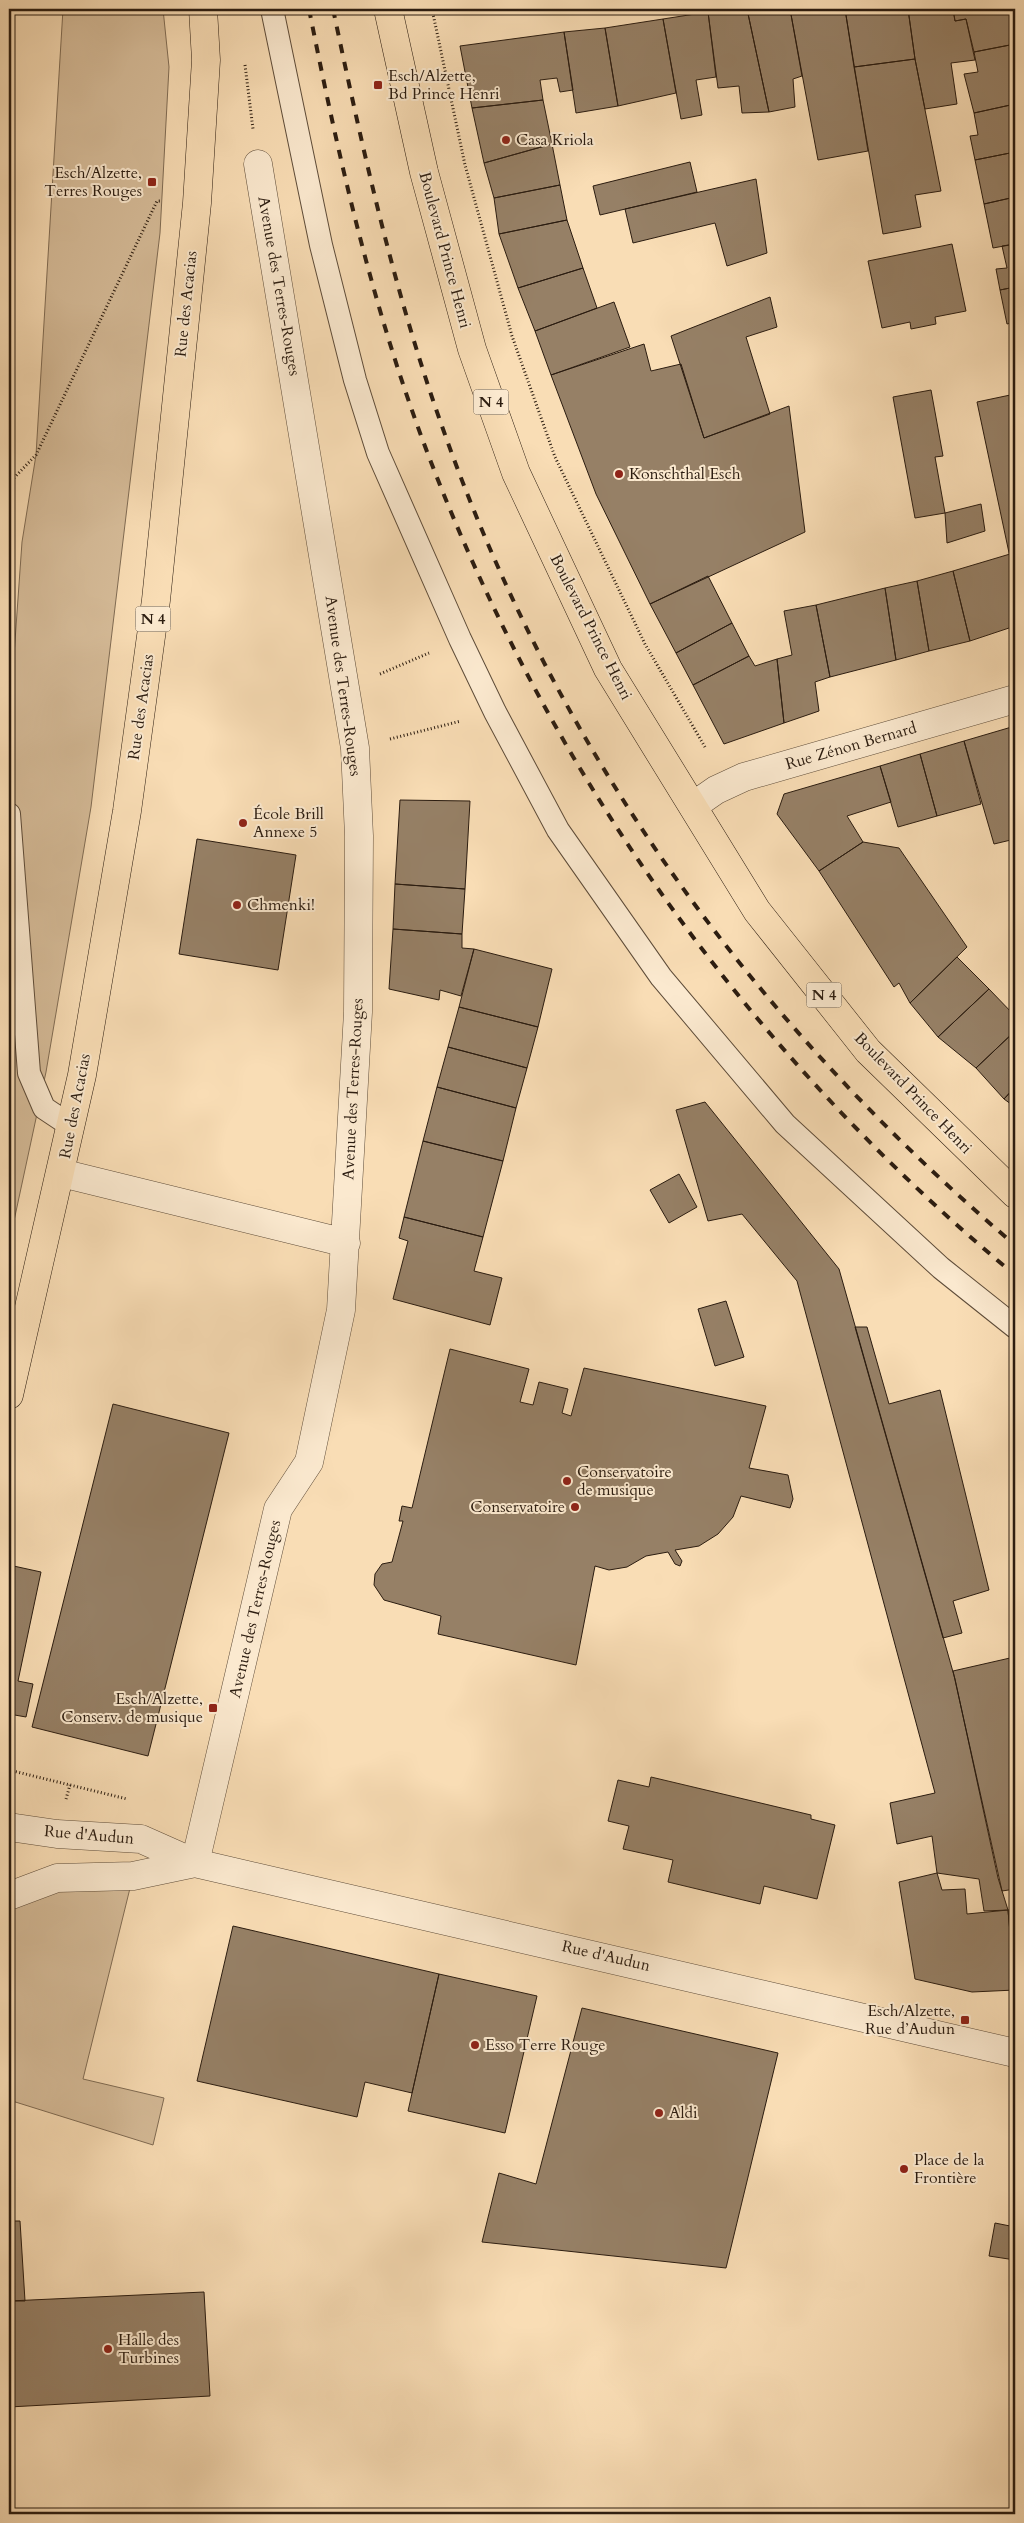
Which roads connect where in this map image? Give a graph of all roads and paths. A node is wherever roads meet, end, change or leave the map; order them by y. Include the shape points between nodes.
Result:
1 (203, 9) edge
2 (272, 9) edge
3 (388, 9) edge
4 (432, 9) edge
5 (244, 57) dead end
6 (258, 164) joint
7 (157, 201) dead end
8 (9, 483) edge
9 (460, 639) junction
10 (347, 688) junction
11 (1015, 699) edge
12 (495, 712) junction
13 (705, 747) dead end
14 (355, 748) junction
15 (692, 806) junction
16 (9, 814) edge
17 (71, 1126) junction
18 (61, 1173) junction
19 (1015, 1194) edge
20 (346, 1243) junction
21 (1015, 1327) edge
22 (9, 1395) edge
23 (9, 1770) edge
24 (128, 1799) dead end
25 (9, 1827) edge
26 (195, 1863) junction
27 (9, 1896) edge
28 (1015, 2053) edge

1 - 17 main road, Rue des Acacias / N 4 via 206,60 197,203 156,600 127,811
2 - 9 lane via 321,245 355,380 378,452
3 - 15 main road, Boulevard Prince Henri / N 4 via 424,172 472,349 516,473 608,669
4 - 13 path via 465,165 512,336 555,457 645,644
5 - 6 path
6 - 10 street, Avenue des Terres-Rouges
7 - 8 path via 36,455
9 - 10 path
9 - 12 lane
10 - 14 street, Avenue des Terres-Rouges
11 - 15 street, Rue Zénon Bernard via 744,777
12 - 14 path
12 - 21 lane via 558,830 661,977 779,1117 941,1268
14 - 20 street, Avenue des Terres-Rouges via 359,836 358,1012
15 - 19 main road, Boulevard Prince Henri / N 4 via 757,911 868,1051
16 - 17 lane via 29,1073 44,1108
17 - 18 main road, Rue des Acacias / N 4
18 - 20 street
18 - 22 main road, Rue des Acacias / N 4
20 - 26 street, Avenue des Terres-Rouges via 341,1310 309,1462 278,1509
23 - 24 path
25 - 26 street, Rue d'Audun via 57,1834 141,1839
26 - 27 street, Rue d'Audun via 133,1876 57,1878
26 - 28 street, Rue d'Audun

